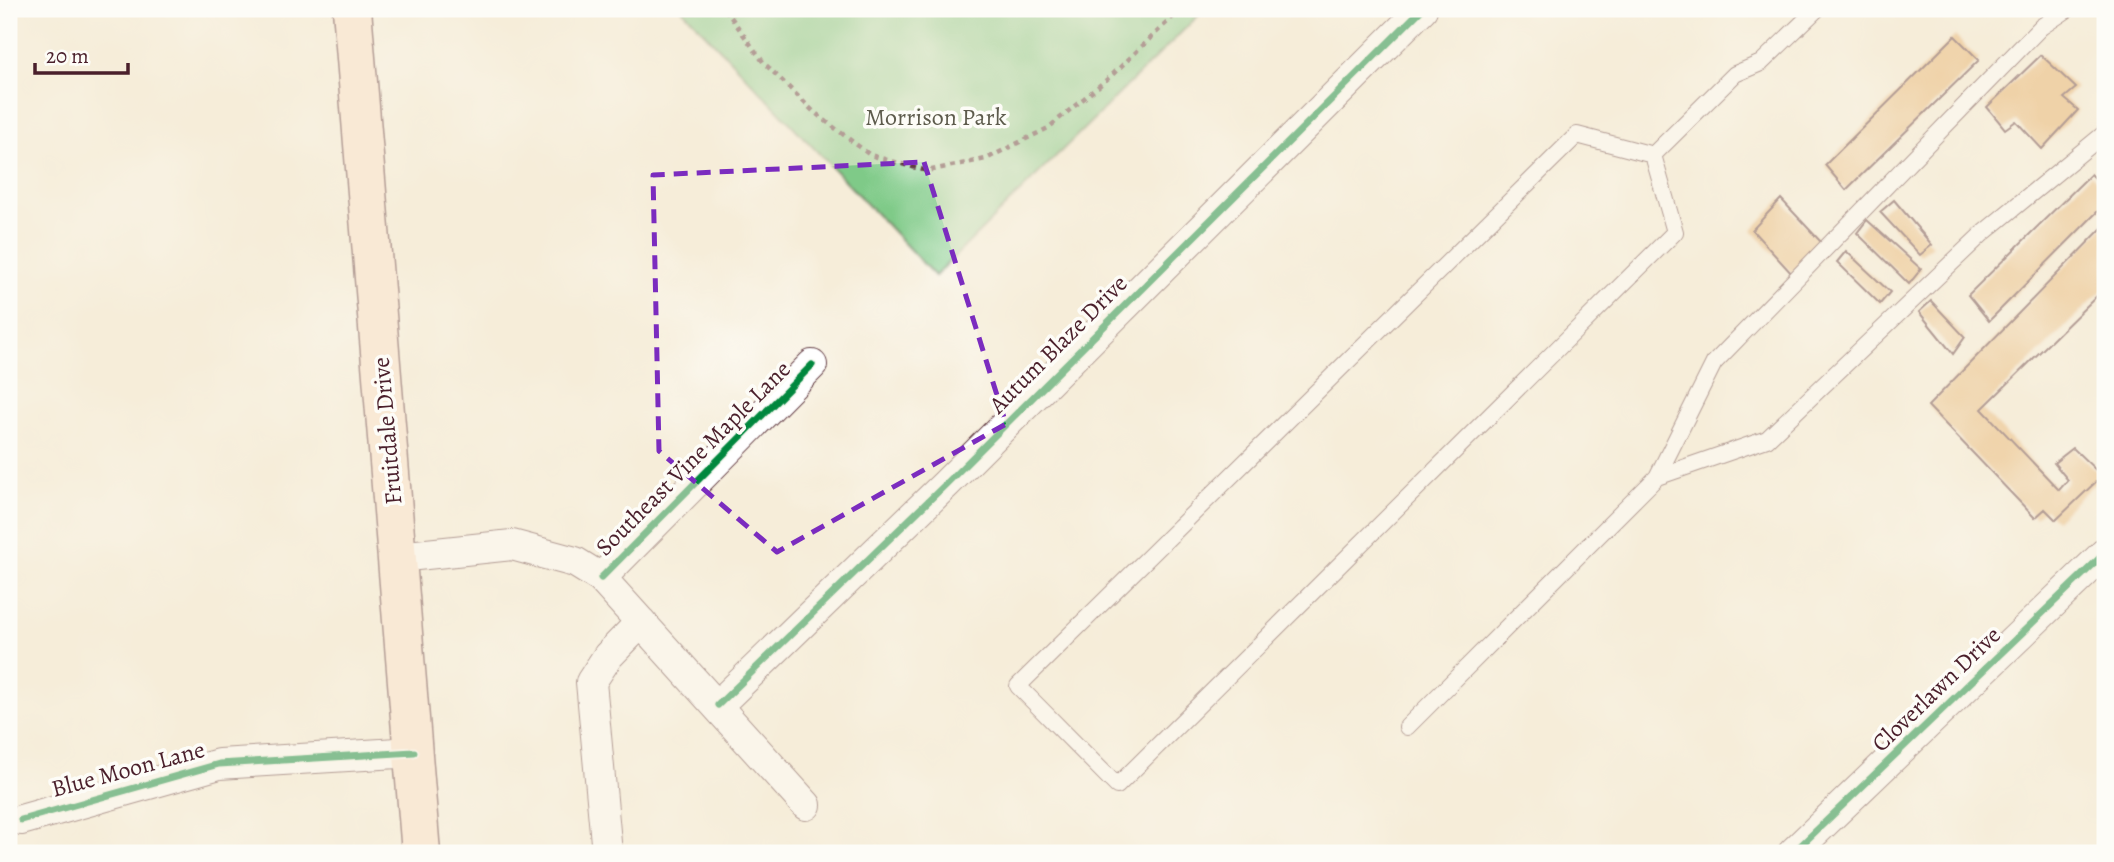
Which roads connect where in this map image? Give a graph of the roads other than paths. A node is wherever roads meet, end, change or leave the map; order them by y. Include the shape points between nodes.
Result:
1 (352, 9) edge
2 (1422, 9) edge
3 (1817, 9) edge
4 (2068, 9) edge
5 (2105, 132) edge
6 (1653, 155) junction
7 (812, 365) dead end
8 (1657, 477) junction
9 (2105, 553) edge
10 (398, 557) junction
11 (601, 579) junction
12 (641, 622) junction
13 (718, 705) junction
14 (1407, 727) dead end
15 (414, 752) junction
16 (806, 805) dead end
17 (21, 820) dead end
18 (421, 853) edge
19 (607, 853) edge
20 (1793, 853) edge

1 - 10 main road, Fruitdale Drive
2 - 13 street, Autum Blaze Drive
3 - 6 lane via 1761,63 1735,74
4 - 8 lane via 2041,27 1714,362
5 - 8 lane via 1982,234 1767,439
6 - 6 lane via 1577,135 1018,686 1117,786 1675,232
7 - 11 street, Southeast Vine Maple Lane
8 - 14 lane
9 - 20 street, Cloverlawn Drive
10 - 11 street via 513,545 575,562
10 - 15 main road, Fruitdale Drive
11 - 12 street
12 - 13 street
12 - 19 street via 608,656 591,682
13 - 16 street
15 - 17 street, Blue Moon Lane via 219,764
15 - 18 main road, Fruitdale Drive

